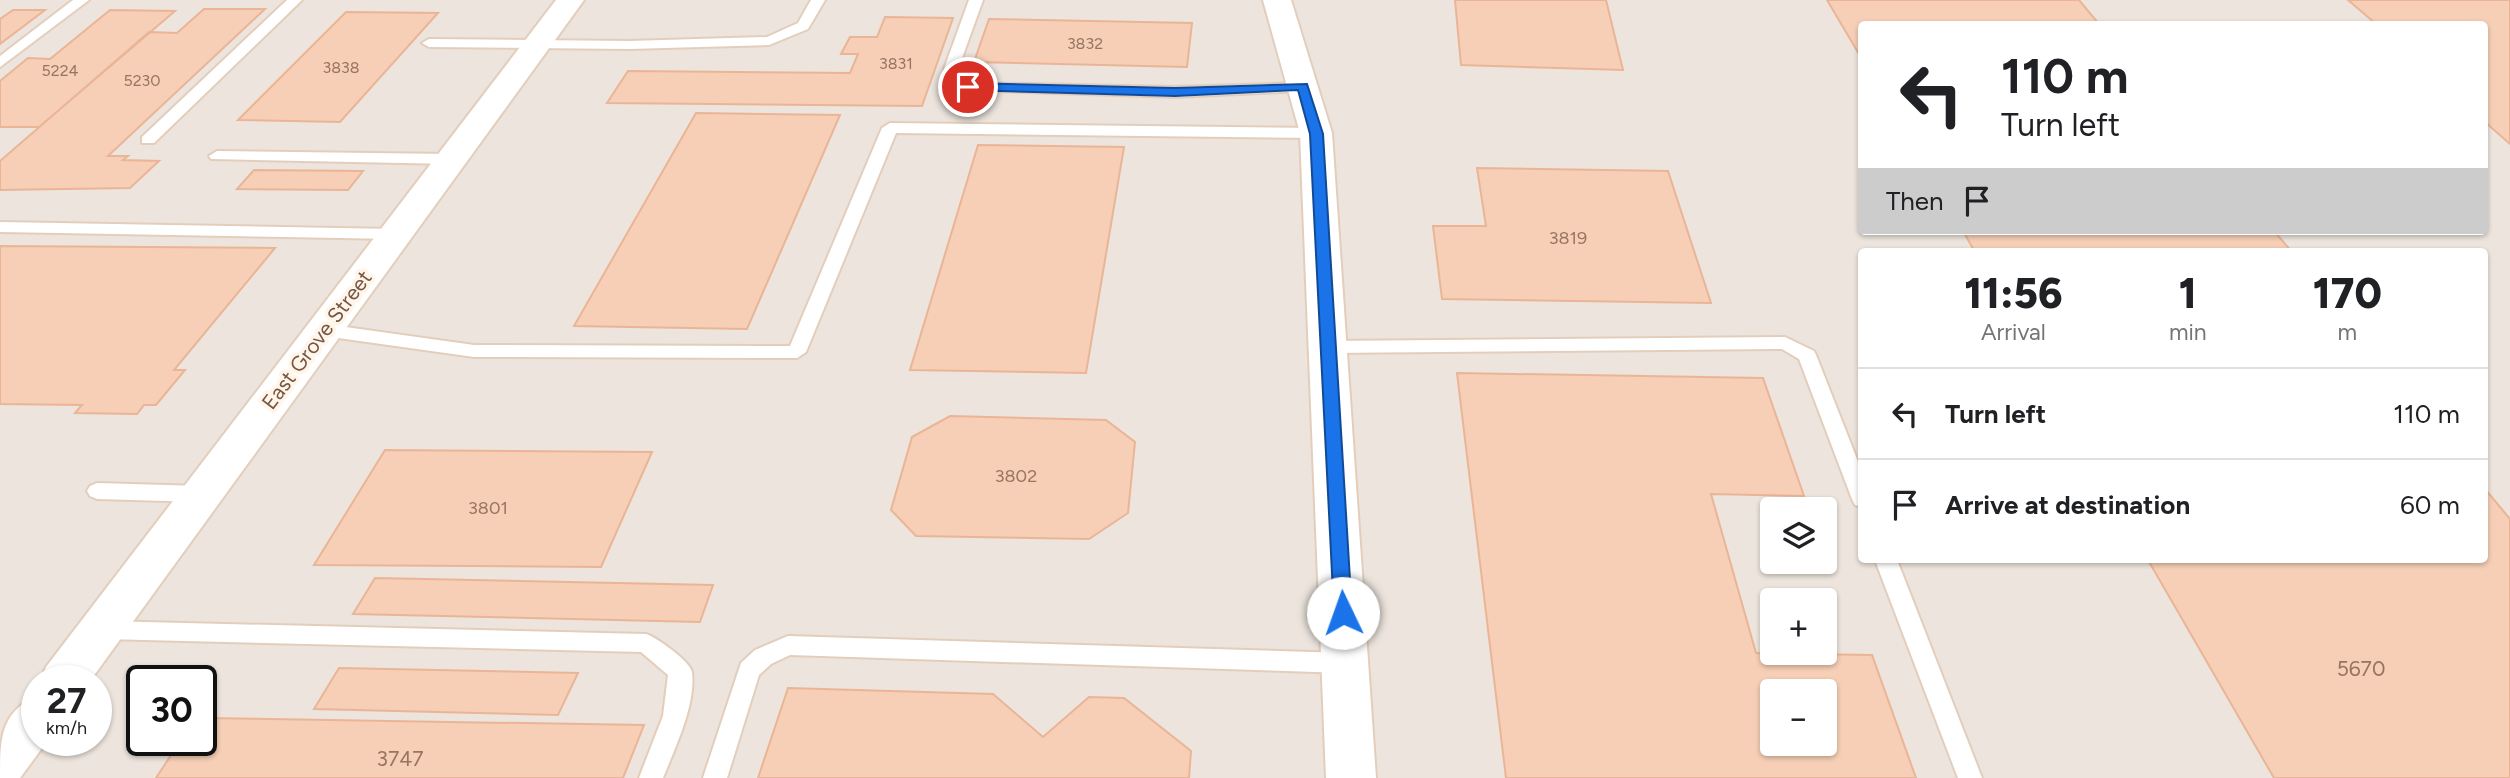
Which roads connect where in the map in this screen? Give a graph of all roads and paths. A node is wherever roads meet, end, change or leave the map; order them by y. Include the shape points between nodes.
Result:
1 (82, 0) edge
2 (295, 0) edge
3 (569, 0) edge
4 (818, 0) edge
5 (976, 0) edge
6 (1277, 0) edge
7 (429, 43) dead end
8 (537, 44) junction
9 (0, 63) edge
10 (1303, 86) junction
11 (1316, 134) junction
12 (148, 140) dead end
13 (217, 156) dead end
14 (451, 159) junction
15 (0, 228) edge
16 (396, 234) junction
17 (324, 330) junction
18 (1328, 347) junction
19 (1858, 489) edge
20 (97, 491) dead end
21 (202, 494) junction
22 (1887, 563) edge
23 (101, 630) junction
24 (1346, 663) junction
25 (75, 665) edge
26 (21, 738) edge
27 (0, 766) edge
28 (651, 778) edge
29 (715, 778) edge
30 (1351, 778) edge
31 (1970, 778) edge

1 - 9 lane
2 - 12 lane
3 - 8 street, East Grove Street
4 - 8 lane via 803,26 769,41
5 - 10 lane via 951,69 968,87 1175,92
6 - 10 street
7 - 8 lane
8 - 14 street, East Grove Street
10 - 11 street
11 - 17 lane via 890,128 797,352 474,351
11 - 18 street
13 - 14 lane
14 - 16 street, East Grove Street
15 - 16 lane
16 - 17 street, East Grove Street
17 - 21 street, East Grove Street
18 - 19 lane via 1785,344 1807,355
18 - 24 street
20 - 21 lane
21 - 23 street, East Grove Street
22 - 31 lane
23 - 25 street, East Grove Street
23 - 28 lane via 646,643 680,671 675,716
24 - 29 lane via 788,645 762,657 749,670
24 - 30 street
26 - 27 street

